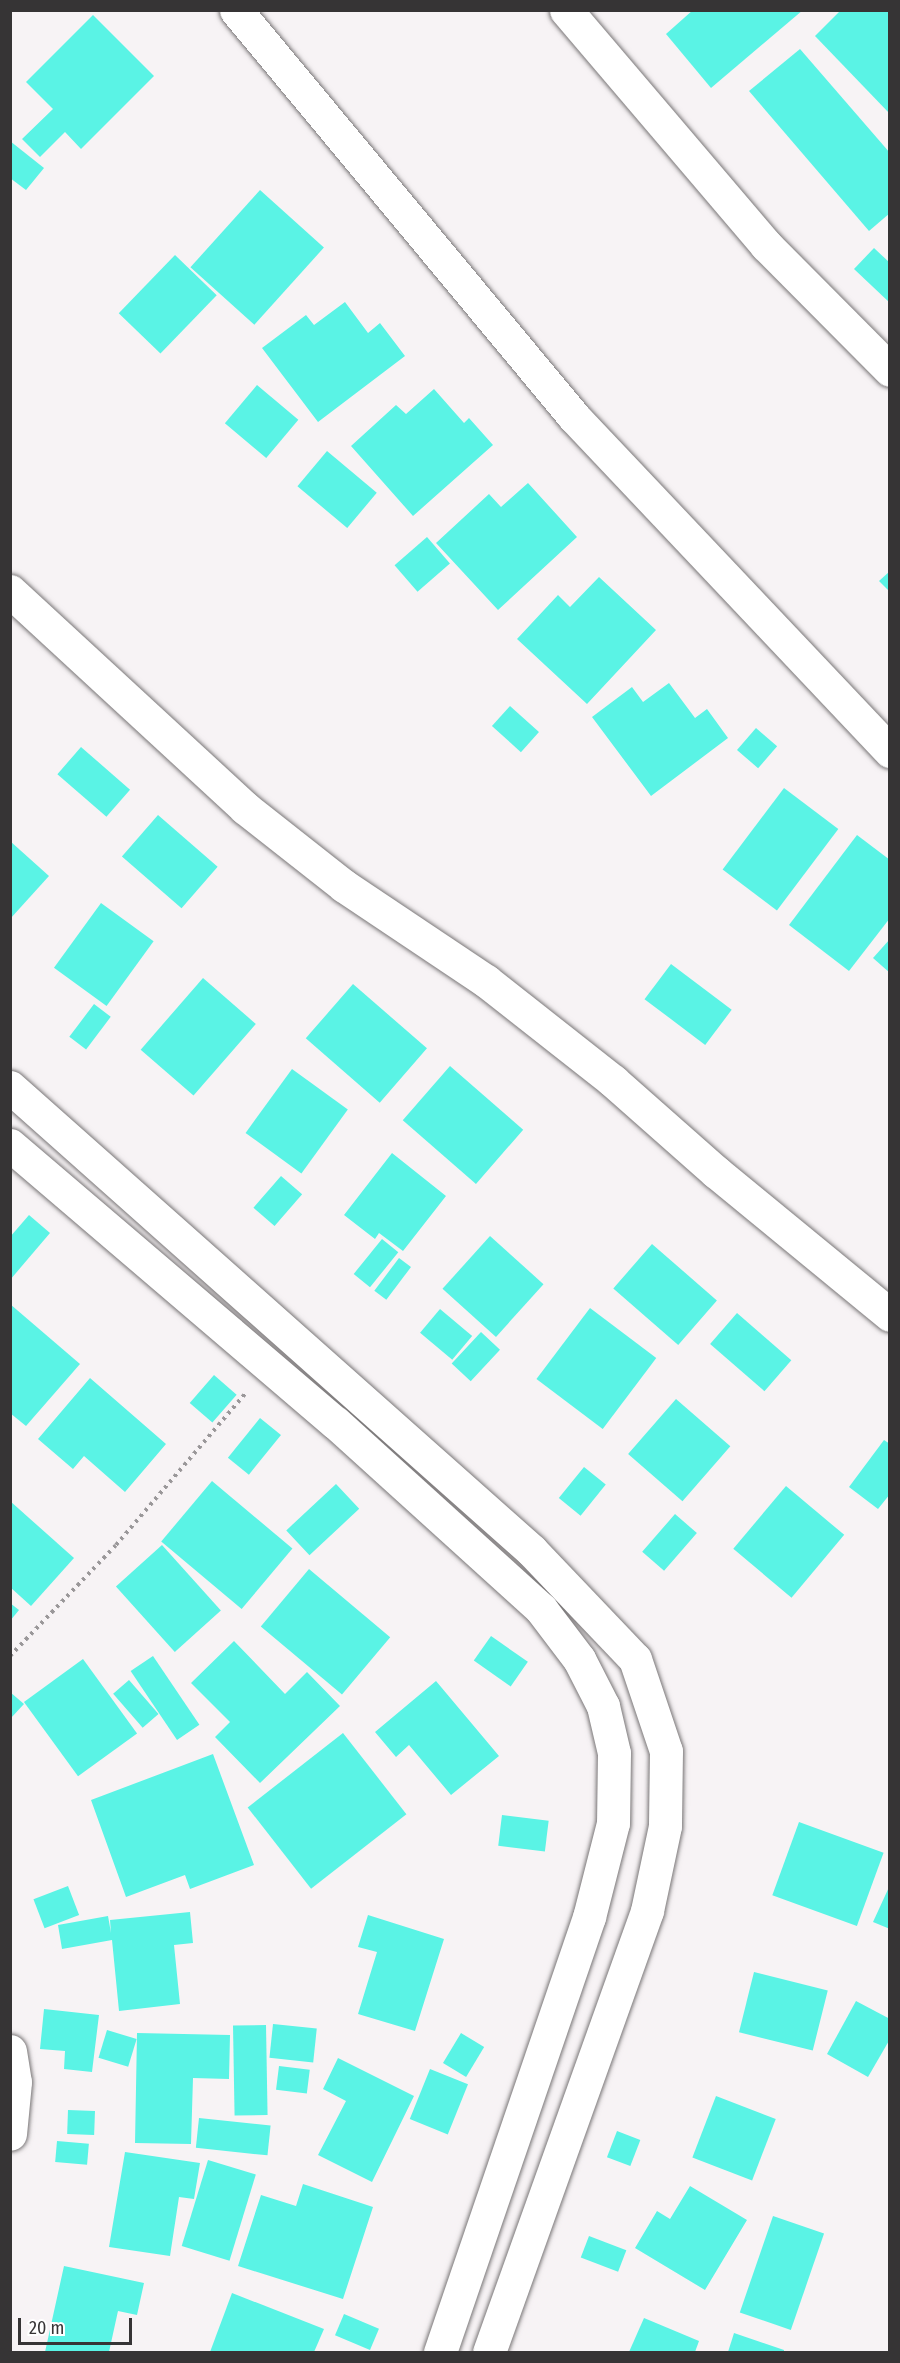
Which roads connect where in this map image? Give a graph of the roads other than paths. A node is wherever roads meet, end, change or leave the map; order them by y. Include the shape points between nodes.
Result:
1 (236, 10) edge
2 (566, 10) edge
3 (890, 370) edge
4 (10, 591) edge
5 (890, 751) edge
6 (10, 1087) edge
7 (10, 1145) edge
8 (890, 1314) edge
9 (293, 1338) junction
10 (268, 1365) junction
11 (10, 2051) edge
12 (10, 2134) edge
13 (440, 2352) edge
14 (489, 2352) edge

1 - 5 street via 574,417
2 - 3 street via 766,245
4 - 8 street via 245,808 344,885 486,981
6 - 9 street
7 - 10 street
9 - 10 street
9 - 14 street via 532,1551 635,1659 666,1751 665,1826 647,1911
10 - 13 street via 541,1609 579,1659 603,1706 614,1753 613,1823 589,1917
11 - 12 street via 15,2082

